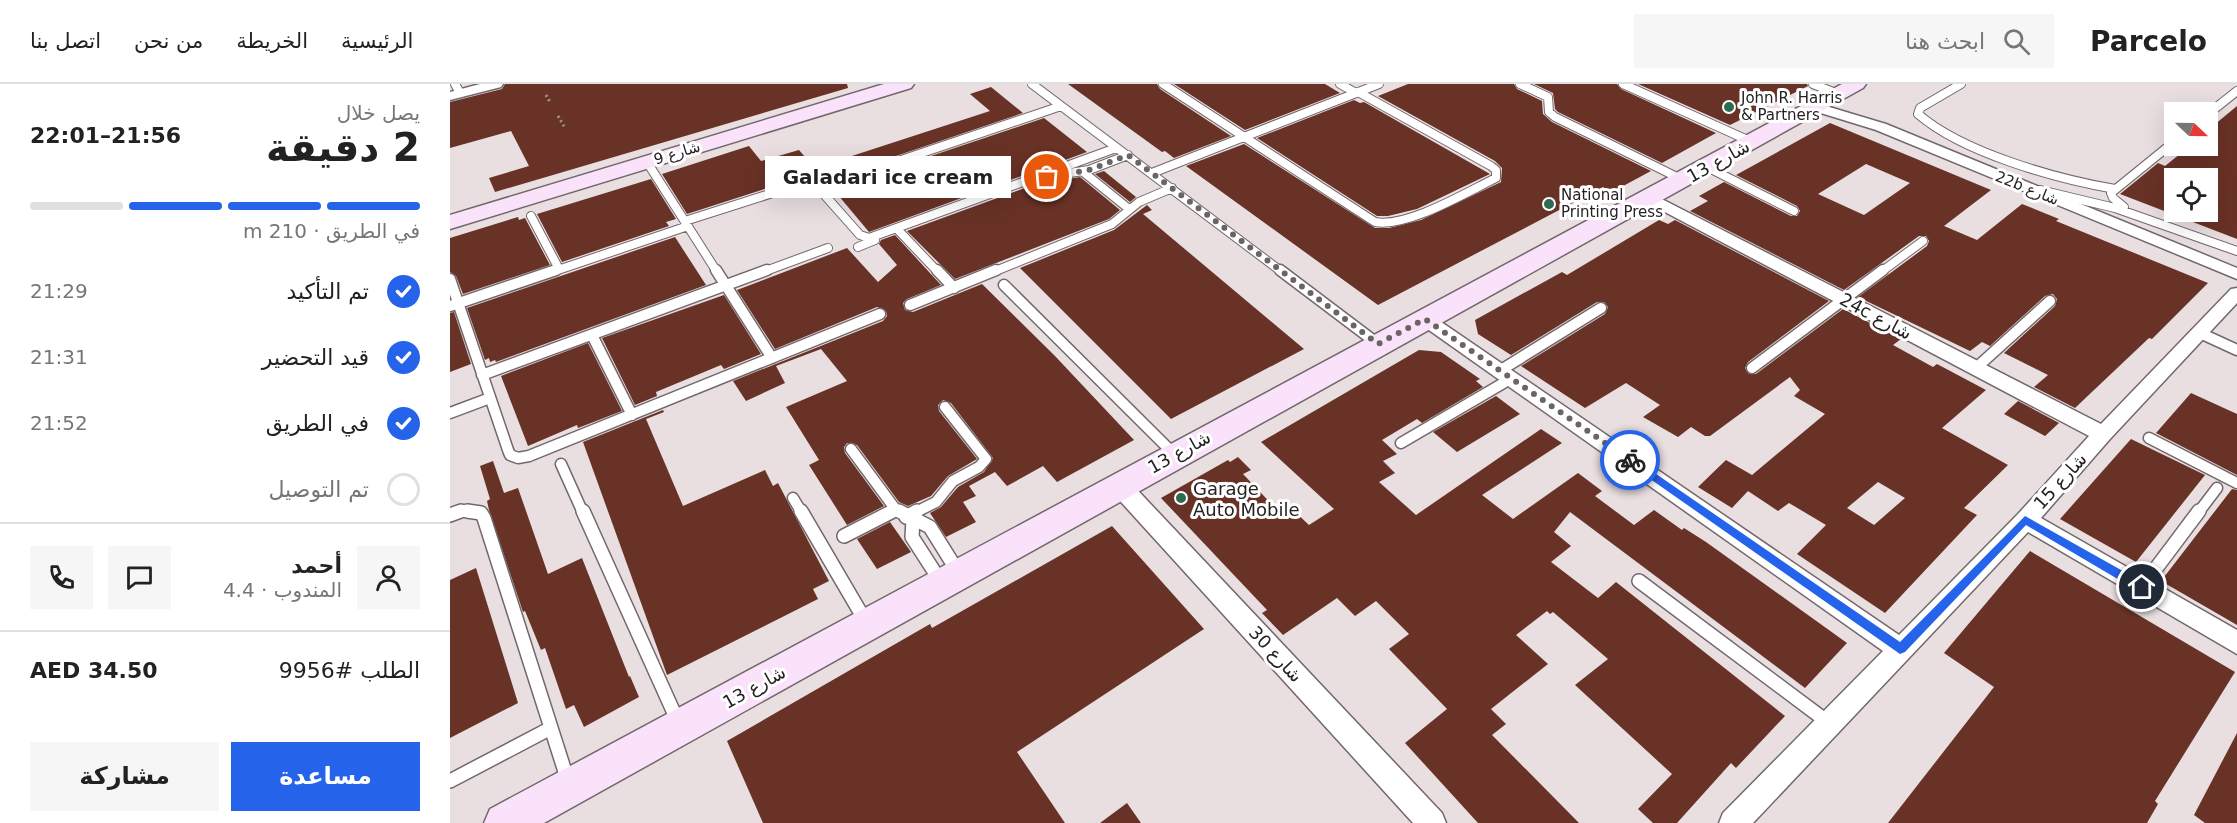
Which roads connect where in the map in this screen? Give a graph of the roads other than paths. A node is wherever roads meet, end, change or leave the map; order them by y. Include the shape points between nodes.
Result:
1 (496, 84) edge
2 (904, 84) edge
3 (1032, 84) edge
4 (1163, 84) edge
5 (1340, 84) edge
6 (1379, 84) edge
7 (1520, 84) edge
8 (1623, 84) edge
9 (1961, 84) edge
10 (455, 91) edge
11 (2237, 91) edge
12 (1357, 93) junction
13 (1832, 94) edge
14 (1061, 106) junction
15 (2218, 106) edge
16 (1875, 124) junction
17 (1244, 137) junction
18 (1752, 142) junction
19 (1116, 148) junction
20 (2164, 150) edge
21 (1128, 155) junction
22 (647, 162) junction
23 (1082, 171) junction
24 (1152, 173) junction
25 (1695, 173) junction
26 (2024, 187) junction
27 (1172, 188) junction
28 (2115, 189) junction
29 (778, 191) dead end
30 (1650, 198) junction
31 (1128, 209) junction
32 (1794, 211) dead end
33 (2130, 211) junction
34 (531, 216) dead end
35 (450, 222) edge
36 (686, 223) junction
37 (899, 231) junction
38 (1923, 241) dead end
39 (858, 247) dead end
40 (828, 249) dead end
41 (2237, 250) edge
42 (559, 269) junction
43 (2237, 274) edge
44 (450, 279) edge
45 (1004, 285) dead end
46 (726, 286) junction
47 (954, 288) junction
48 (2237, 293) edge
49 (1845, 299) junction
50 (2050, 301) dead end
51 (454, 305) edge
52 (910, 305) dead end
53 (1601, 308) dead end
54 (880, 314) dead end
55 (1425, 319) junction
56 (2200, 333) junction
57 (592, 335) junction
58 (1378, 344) junction
59 (2237, 350) edge
60 (772, 358) junction
61 (1752, 368) dead end
62 (1976, 368) junction
63 (1507, 374) junction
64 (482, 375) junction
65 (490, 398) junction
66 (945, 407) dead end
67 (450, 413) edge
68 (632, 415) junction
69 (2103, 434) junction
70 (2149, 438) dead end
71 (1401, 443) dead end
72 (851, 448) dead end
73 (1175, 455) junction
74 (561, 464) dead end
75 (2237, 483) edge
76 (1119, 485) junction
77 (2217, 488) dead end
78 (793, 498) dead end
79 (896, 510) junction
80 (450, 515) edge
81 (910, 519) junction
82 (2025, 520) junction
83 (844, 536) dead end
84 (951, 579) junction
85 (1639, 581) dead end
86 (2142, 587) junction
87 (868, 624) junction
88 (2237, 643) edge
89 (1900, 649) junction
90 (1829, 723) junction
91 (680, 727) junction
92 (551, 728) junction
93 (450, 781) edge
94 (570, 787) junction
95 (504, 823) edge
96 (1432, 823) edge
97 (1732, 823) edge

1 - 10 street
2 - 22 street, شارع 9
3 - 14 lane
4 - 17 lane
5 - 12 lane
6 - 12 lane
7 - 25 lane via 1548,97 1549,112 1555,117
8 - 18 lane
9 - 28 lane via 1920,108 1918,114 1923,122 1950,137 2061,178
11 - 15 lane
12 - 17 lane
12 - 17 lane via 1491,166 1496,170 1496,178 1405,221 1385,224 1367,218
13 - 16 street, 22b شارع
13 - 16 street via 1851,96 1853,108
13 - 18 street, شارع 13
14 - 19 lane
14 - 19 lane via 830,184 821,191 860,235 870,238
16 - 26 street, 22b شارع
17 - 24 lane
18 - 25 street, شارع 13
19 - 21 lane
20 - 28 lane
21 - 23 lane
21 - 24 lane
22 - 35 street, شارع 9
22 - 36 lane
23 - 31 lane
23 - 37 lane via 1047,177
24 - 27 lane
25 - 30 street, شارع 13
25 - 32 lane
26 - 33 lane
26 - 43 street, 22b شارع
27 - 31 lane
27 - 58 lane
28 - 33 lane via 2111,193 2113,198
29 - 36 lane
30 - 49 street, 24c شارع
30 - 55 street, شارع 13
31 - 47 lane via 1112,224
33 - 41 lane
34 - 42 lane
36 - 42 lane
36 - 46 lane
37 - 39 lane
37 - 47 lane
38 - 49 lane
40 - 46 lane
42 - 51 lane
44 - 51 lane
45 - 73 lane
46 - 57 lane
46 - 60 lane
47 - 52 lane
48 - 56 street, شارع 15
49 - 61 lane
49 - 62 street, 24c شارع
50 - 62 lane
51 - 64 lane
53 - 63 lane
54 - 60 lane
55 - 58 street, شارع 13
55 - 63 street
56 - 59 lane
56 - 69 street, شارع 15
57 - 64 lane
57 - 68 lane
58 - 73 street, شارع 13
60 - 68 lane
62 - 69 street, 24c شارع
63 - 71 lane
63 - 89 street
64 - 65 lane
65 - 67 lane
65 - 68 lane via 510,455 518,458
66 - 81 lane via 986,459 980,467 953,481 936,502
69 - 82 street, شارع 15
70 - 75 lane
72 - 79 lane
73 - 76 street, شارع 13
74 - 91 lane
76 - 84 street, شارع 13
76 - 96 street, شارع 30
77 - 86 lane
78 - 87 lane
79 - 81 lane
79 - 83 lane
80 - 92 lane via 473,510 481,513
81 - 84 lane via 912,537
81 - 84 lane via 930,527
82 - 86 street
82 - 89 street, شارع 15
84 - 87 street, شارع 13
85 - 90 lane
86 - 88 street
87 - 91 street, شارع 13
89 - 90 street, شارع 15
90 - 97 street, شارع 15
91 - 94 street, شارع 13
92 - 93 lane
92 - 94 lane
94 - 95 street, شارع 13

